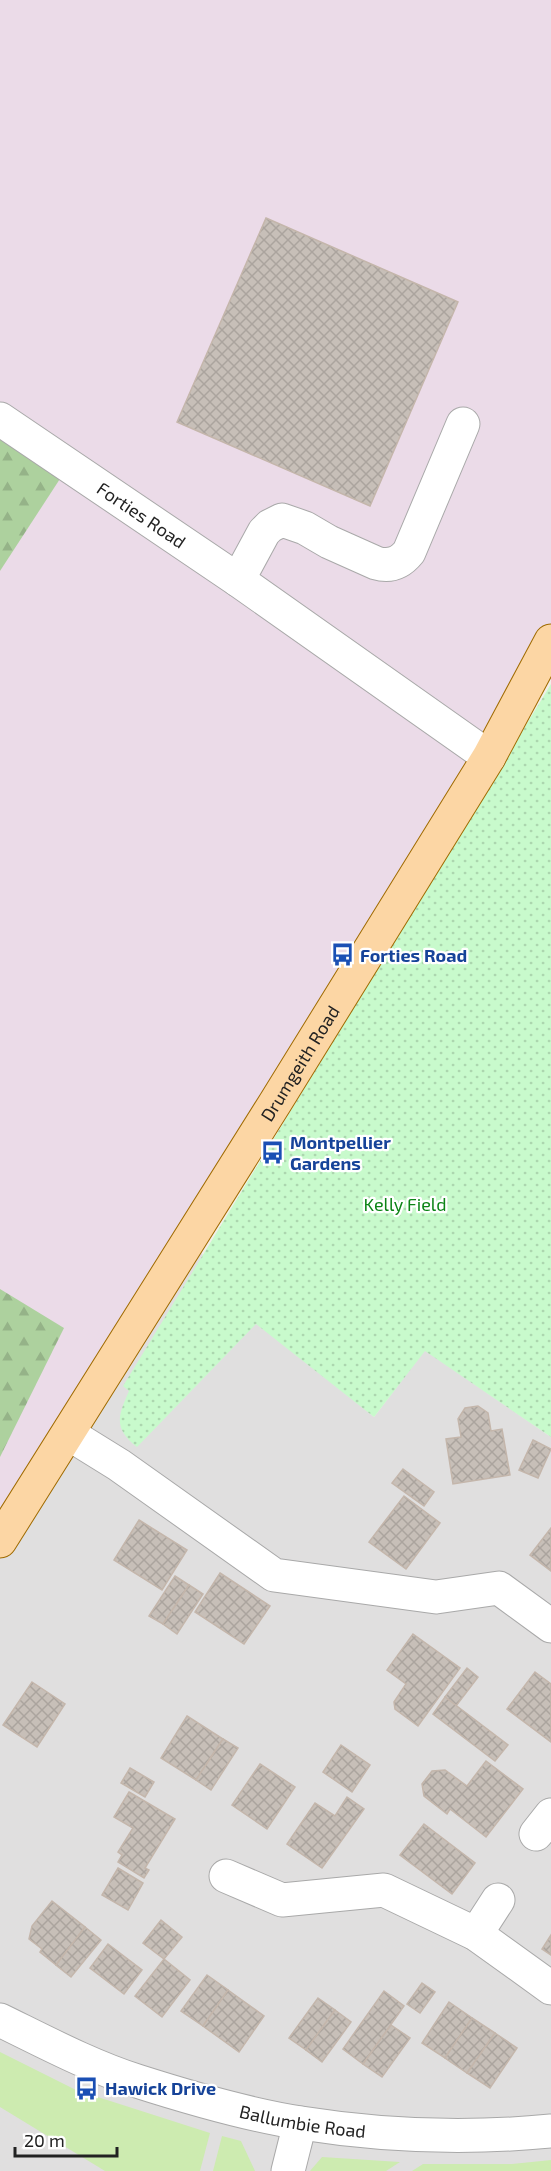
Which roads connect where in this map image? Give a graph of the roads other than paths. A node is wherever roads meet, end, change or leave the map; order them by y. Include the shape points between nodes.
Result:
1 (0, 419) edge
2 (463, 424) dead end
3 (238, 580) junction
4 (551, 641) edge
5 (489, 758) junction
6 (69, 1434) junction
7 (0, 1541) edge
8 (551, 1626) edge
9 (226, 1876) dead end
10 (498, 1900) dead end
11 (476, 1934) junction
12 (551, 1988) edge
13 (0, 2020) edge
14 (300, 2123) junction
15 (551, 2131) edge
16 (288, 2171) edge

1 - 3 street, Forties Road
2 - 3 street via 409,552 401,561 376,563 282,520 264,532
3 - 5 street, Forties Road
4 - 5 main road, Drumgeith Road
5 - 6 main road, Drumgeith Road
6 - 7 main road, Drumgeith Road
6 - 8 street via 274,1575 436,1598 499,1588
9 - 11 street via 282,1900 384,1890
10 - 11 street
11 - 12 street
13 - 14 street, Ballumbie Road via 136,2081
14 - 15 street, Ballumbie Road via 418,2135
14 - 16 street

